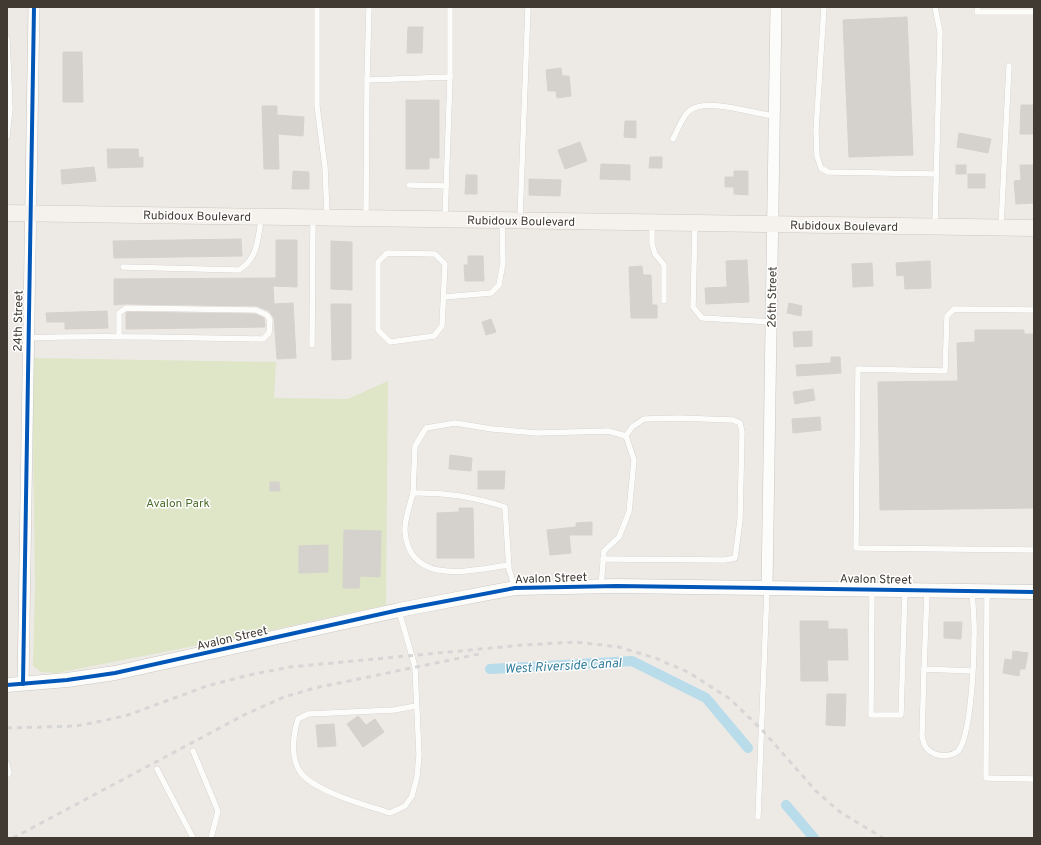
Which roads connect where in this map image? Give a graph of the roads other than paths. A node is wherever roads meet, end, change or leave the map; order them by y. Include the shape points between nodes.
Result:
1 (34, 7) edge
2 (317, 7) edge
3 (369, 7) edge
4 (450, 7) edge
5 (528, 7) edge
6 (776, 7) edge
7 (824, 7) edge
8 (935, 7) edge
9 (978, 7) edge
10 (1034, 12) edge
11 (7, 39) edge
12 (1009, 66) dead end
13 (450, 77) junction
14 (367, 80) junction
15 (774, 116) junction
16 (7, 137) edge
17 (673, 139) dead end
18 (936, 174) junction
19 (409, 185) dead end
20 (446, 186) junction
21 (7, 213) edge
22 (31, 213) junction
23 (261, 217) junction
24 (320, 218) junction
25 (366, 218) junction
26 (445, 220) junction
27 (502, 220) junction
28 (520, 221) junction
29 (652, 223) junction
30 (695, 224) junction
31 (773, 225) junction
32 (935, 227) junction
33 (1000, 228) junction
34 (1034, 228) edge
35 (123, 266) dead end
36 (444, 297) junction
37 (664, 301) dead end
38 (1034, 310) edge
39 (771, 322) junction
40 (28, 338) junction
41 (119, 338) junction
42 (312, 345) dead end
43 (626, 436) junction
44 (413, 493) junction
45 (1034, 550) edge
46 (603, 559) junction
47 (509, 565) junction
48 (601, 587) junction
49 (515, 588) junction
50 (767, 588) junction
51 (872, 589) junction
52 (905, 590) junction
53 (927, 590) junction
54 (972, 591) junction
55 (987, 591) junction
56 (1034, 592) edge
57 (399, 610) junction
58 (924, 669) junction
59 (972, 671) junction
60 (23, 684) junction
61 (7, 685) edge
62 (416, 706) junction
63 (193, 751) dead end
64 (7, 764) edge
65 (157, 768) dead end
66 (7, 775) edge
67 (1034, 779) edge
68 (758, 817) dead end
69 (193, 838) edge
70 (211, 838) edge

1 - 22 street, 24th Street
2 - 24 lane via 317,106 325,167
3 - 14 lane
4 - 13 lane
5 - 28 lane
6 - 15 street, 26th Street
7 - 18 lane via 816,130 816,156 821,168 828,172
8 - 18 lane via 940,32
9 - 10 lane via 977,12
11 - 16 lane via 10,108
12 - 33 lane
13 - 14 lane
13 - 20 lane
14 - 25 lane
15 - 17 lane via 724,106 702,105 688,111
15 - 31 street, 26th Street
18 - 32 lane
19 - 20 lane
20 - 26 lane
21 - 22 main road, Rubidoux Boulevard
22 - 23 main road, Rubidoux Boulevard
22 - 40 street, 24th Street
23 - 24 main road, Rubidoux Boulevard
23 - 35 lane via 256,250 252,259 239,270
24 - 25 main road, Rubidoux Boulevard
24 - 42 lane
25 - 26 main road, Rubidoux Boulevard
26 - 27 main road, Rubidoux Boulevard
27 - 28 main road, Rubidoux Boulevard
27 - 36 lane via 503,263 500,285 491,293
28 - 29 main road, Rubidoux Boulevard
29 - 30 main road, Rubidoux Boulevard
29 - 37 lane via 652,244 655,254 664,265
30 - 31 main road, Rubidoux Boulevard
30 - 39 lane via 693,307 702,318
31 - 32 main road, Rubidoux Boulevard
31 - 39 street, 26th Street
32 - 33 main road, Rubidoux Boulevard
33 - 34 main road, Rubidoux Boulevard
36 - 36 lane via 442,326 434,336 390,342 378,330 378,262 387,253 435,254 445,264
38 - 45 lane via 950,311 947,316 945,371 858,369 856,548
39 - 50 street, 26th Street
40 - 41 lane
40 - 60 street, 24th Street
41 - 41 lane via 263,339 269,333 270,320 267,315 256,310 126,308 119,312
43 - 44 lane via 608,431 537,433 455,423 426,428 414,446
43 - 46 lane via 634,460 629,512 619,537 604,551
43 - 46 lane via 632,426 644,419 733,420 740,423 740,520 735,558
44 - 47 lane via 441,492 481,499 505,507
44 - 47 lane via 405,531 408,548 416,561 428,568 450,573
46 - 48 lane
47 - 49 lane
48 - 49 street, Avalon Street
48 - 50 street, Avalon Street
49 - 57 street, Avalon Street
50 - 51 street, Avalon Street
50 - 68 lane
51 - 52 street, Avalon Street
51 - 52 lane via 871,715 901,715
52 - 53 street, Avalon Street
53 - 54 street, Avalon Street
53 - 58 lane
54 - 55 street, Avalon Street
54 - 59 lane
55 - 56 street, Avalon Street
55 - 67 lane via 986,778
57 - 60 street, Avalon Street via 115,673
57 - 62 lane via 415,668
58 - 59 lane
58 - 59 lane via 923,740 928,751 938,755 952,755 959,750 968,720
60 - 61 street, Avalon Street
62 - 62 lane via 394,710 308,714 298,719 295,728 294,757 301,772 317,785 345,798 390,813 405,806 412,796 417,777 419,755
63 - 70 lane via 218,811
64 - 66 lane
65 - 69 lane

